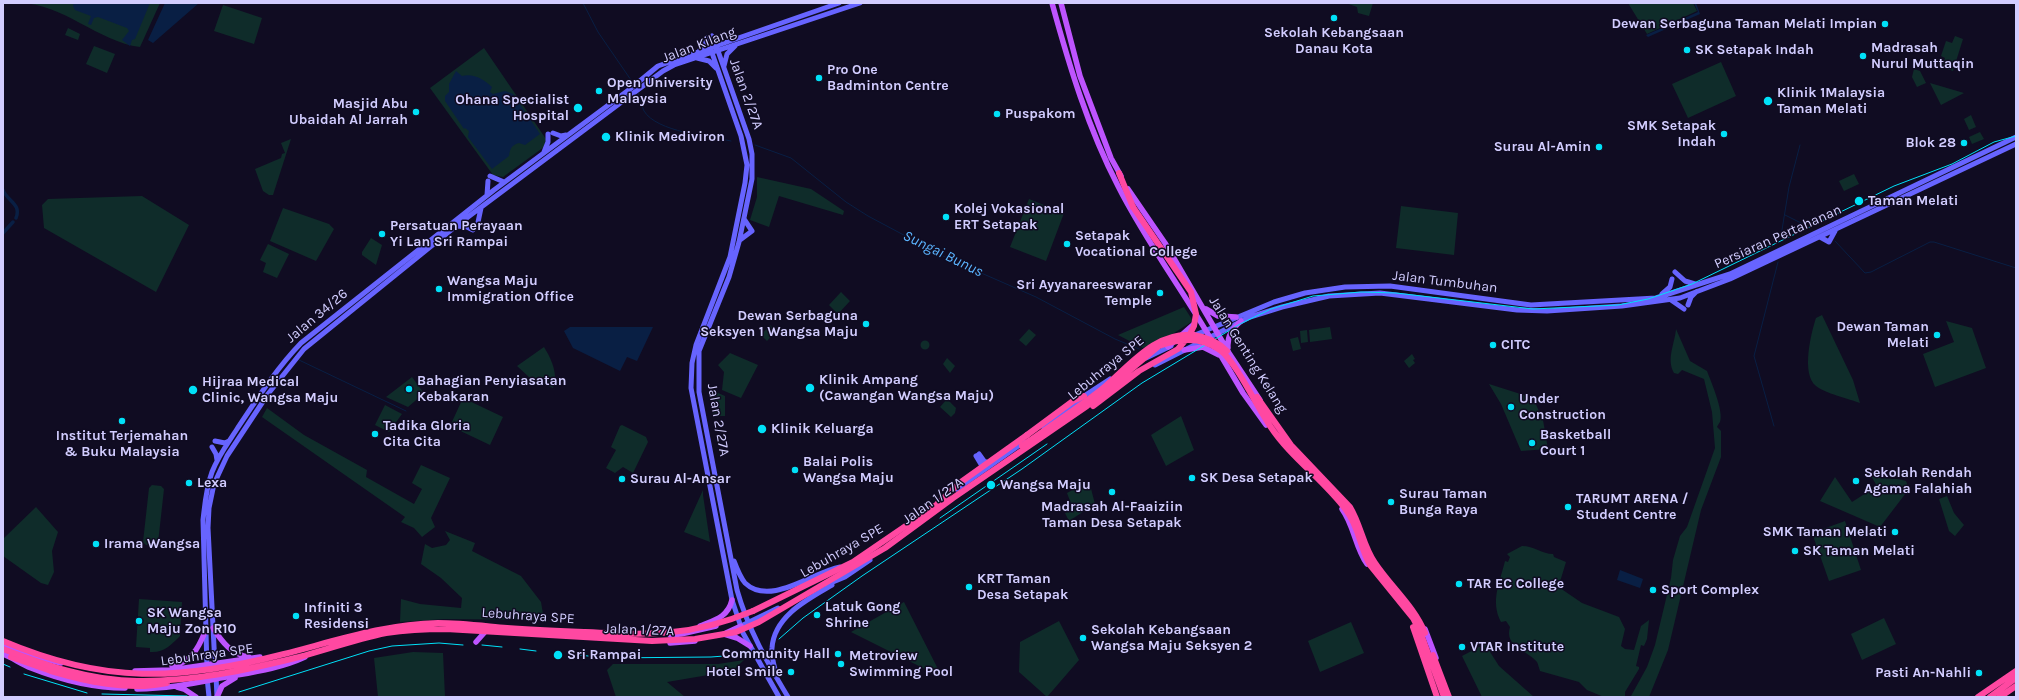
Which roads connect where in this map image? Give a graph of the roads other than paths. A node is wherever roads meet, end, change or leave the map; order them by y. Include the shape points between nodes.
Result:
1 (839, 3) edge
2 (860, 3) edge
3 (1052, 3) edge
4 (1062, 3) edge
5 (712, 36) dead end
6 (707, 38) dead end
7 (723, 42) junction
8 (737, 44) junction
9 (714, 49) junction
10 (700, 50) junction
11 (696, 58) junction
12 (721, 68) junction
13 (632, 92) junction
14 (568, 134) junction
15 (2016, 137) edge
16 (2016, 144) edge
17 (543, 153) junction
18 (1119, 173) junction
19 (504, 182) junction
20 (487, 195) junction
21 (482, 207) junction
22 (465, 217) junction
23 (744, 218) junction
24 (456, 226) junction
25 (739, 242) junction
26 (1166, 243) junction
27 (1154, 250) junction
28 (1675, 272) dead end
29 (1672, 279) dead end
30 (1697, 285) junction
31 (1375, 286) junction
32 (1345, 287) junction
33 (1328, 289) junction
34 (1696, 291) junction
35 (1677, 292) joint
36 (1351, 293) junction
37 (1380, 293) junction
38 (1334, 295) junction
39 (1453, 295) junction
40 (1479, 298) junction
41 (1656, 298) junction
42 (1680, 298) joint
43 (1671, 300) junction
44 (1453, 302) junction
45 (1203, 306) junction
46 (1477, 306) junction
47 (1198, 316) junction
48 (1238, 319) junction
49 (1215, 326) junction
50 (1206, 330) junction
51 (1218, 333) junction
52 (1195, 335) junction
53 (1210, 338) junction
54 (1199, 343) junction
55 (1168, 347) junction
56 (1184, 350) junction
57 (1229, 353) junction
58 (1222, 358) junction
59 (1084, 396) junction
60 (1052, 430) junction
61 (232, 437) junction
62 (215, 441) dead end
63 (212, 447) dead end
64 (217, 460) junction
65 (994, 462) junction
66 (708, 473) dead end
67 (979, 473) junction
68 (710, 490) junction
69 (932, 508) junction
70 (1361, 523) junction
71 (1351, 526) junction
72 (731, 555) junction
73 (840, 567) junction
74 (844, 576) junction
75 (732, 600) junction
76 (1403, 605) junction
77 (752, 611) junction
78 (744, 615) junction
79 (738, 618) junction
80 (755, 620) junction
81 (748, 623) junction
82 (740, 626) junction
83 (213, 628) junction
84 (205, 632) junction
85 (484, 633) junction
86 (681, 634) junction
87 (724, 634) junction
88 (476, 642) dead end
89 (3, 643) edge
90 (750, 646) junction
91 (3, 651) edge
92 (11, 657) junction
93 (255, 658) junction
94 (215, 664) junction
95 (206, 665) junction
96 (158, 670) junction
97 (113, 671) junction
98 (2016, 671) edge
99 (249, 673) junction
100 (149, 674) dead end
101 (206, 678) junction
102 (2016, 678) edge
103 (216, 679) junction
104 (777, 679) junction
105 (148, 682) dead end
106 (174, 686) junction
107 (2016, 686) edge
108 (196, 697) edge
109 (209, 697) edge
110 (217, 697) edge
111 (779, 697) edge
112 (788, 697) edge
113 (1437, 697) edge
114 (1443, 697) edge
115 (1450, 697) edge
116 (1978, 697) edge
117 (1990, 697) edge
118 (2000, 697) edge

1 - 7 main road, Jalan Kilang
2 - 8 main road, Jalan Kilang
3 - 27 main road, Jalan Genting Kelang via 1077,90 1102,154
4 - 18 main road, Jalan Genting Kelang via 1080,76
5 - 7 main road
6 - 10 main road via 705,46
7 - 9 main road, Jalan Kilang
8 - 9 main road, Jalan Kilang
8 - 12 main road via 727,54
9 - 10 main road, Jalan Kilang
9 - 11 main road, Jalan Kilang
9 - 12 main road, Jalan 2/27A
10 - 13 main road, Jalan Kilang via 664,63 641,80
11 - 12 main road via 709,61
11 - 13 main road, Jalan Kilang via 663,71
12 - 23 main road, Jalan 2/27A via 744,121 752,154 752,179
12 - 68 main road, Jalan 2/27A via 747,165 730,256 706,316 692,363 690,388
13 - 14 main road, Jalan Kilang
13 - 21 main road, Jalan Kilang
14 - 17 main road, Jalan Kilang
14 - 17 main road via 561,136 550,133
15 - 30 main road, Persiaran Pertahanan via 1910,190 1730,274
16 - 34 main road, Persiaran Pertahanan via 1835,230 1829,242 1820,237 1730,280
17 - 19 main road, Jalan Kilang
18 - 26 main road, Jalan Genting Kelang via 1138,206
18 - 60 highway, bridge via 1134,207 1191,292 1196,314 1194,326 1178,349 1139,371 1103,399
19 - 20 main road, Jalan Kilang
19 - 20 main road via 489,178
20 - 22 main road, Jalan Kilang
21 - 22 main road, Jalan Kilang
21 - 24 main road via 475,228
22 - 24 main road, Jalan 34/26
22 - 61 main road, Jalan 34/26 via 301,343 285,359 262,390
23 - 25 main road, Jalan 2/27A
23 - 25 main road via 752,231
24 - 83 main road, Jalan 34/26 via 304,349 268,394 230,451 214,484 209,508
25 - 72 main road, Jalan 2/27A via 729,277 699,351 699,392
26 - 27 main road via 1164,252
26 - 45 main road, Jalan Genting Kelang
27 - 47 main road, Jalan Genting Kelang
28 - 30 main road via 1685,281
29 - 41 main road via 1669,290
30 - 35 main road, Persiaran Pertahanan
31 - 32 main road, Jalan Tumbuhan
31 - 37 main road via 1373,290
31 - 39 main road, Jalan Tumbuhan
32 - 33 main road, Jalan Tumbuhan
32 - 36 main road via 1353,288
33 - 38 main road via 1327,294
33 - 48 main road, Jalan Tumbuhan via 1274,302
34 - 42 main road, Persiaran Pertahanan
34 - 43 main road via 1686,307
35 - 41 main road, Jalan Tumbuhan
36 - 37 main road, Jalan Tumbuhan
36 - 38 main road, Jalan Tumbuhan
37 - 44 main road, Jalan Tumbuhan
38 - 48 main road, Jalan Tumbuhan
39 - 40 main road, Jalan Tumbuhan
39 - 44 main road via 1457,300
40 - 41 main road, Jalan Tumbuhan via 1531,305
40 - 46 main road via 1472,300
42 - 43 main road, Jalan Tumbuhan
43 - 46 main road, Jalan Tumbuhan via 1547,311
44 - 46 main road, Jalan Tumbuhan
45 - 48 main road via 1218,316
45 - 49 main road, Jalan Genting Kelang
47 - 50 main road, Jalan Genting Kelang
47 - 55 main road via 1196,322
48 - 49 main road, Jalan Tumbuhan
48 - 51 main road, Jalan Tumbuhan
48 - 57 main road via 1228,341
49 - 50 main road, Jalan 1/27A
49 - 51 main road, Jalan Genting Kelang
50 - 52 main road, Jalan 1/27A
50 - 53 main road, Jalan Genting Kelang
51 - 53 main road, Jalan 1/27A
51 - 57 main road, Jalan Genting Kelang
52 - 54 main road via 1201,337
52 - 55 main road, Jalan 1/27A
53 - 54 main road, Jalan 1/27A
53 - 58 main road, Jalan Genting Kelang
54 - 56 main road, Jalan 1/27A
55 - 59 main road, Jalan 1/27A via 1121,372
56 - 58 main road via 1203,346
56 - 74 main road, Jalan 1/27A via 1108,394
57 - 70 main road, Jalan Genting Kelang via 1261,403 1287,437 1351,507
58 - 71 main road, Jalan Genting Kelang via 1270,430 1333,498
59 - 65 main road, Jalan 1/27A
59 - 69 highway, bridge via 1073,401 961,482
60 - 76 highway, Lebuhraya SPE, bridge via 1111,388 1159,346 1190,339 1212,345 1226,355 1271,427 1346,510 1370,565
60 - 101 highway, Lebuhraya SPE, bridge via 856,566 759,622 736,632 695,639 652,641 425,629 388,633
61 - 62 main road via 225,443
61 - 64 main road, Jalan 34/26
63 - 64 main road
64 - 84 main road, Jalan 34/26 via 205,494 203,520
65 - 67 main road, Jalan 1/27A
65 - 67 main road via 986,462 978,455 982,466
66 - 68 main road
67 - 73 main road, Jalan 1/27A via 875,546
68 - 75 main road, Jalan 2/27A
69 - 89 highway, Lebuhraya SPE, bridge via 853,562 753,611 707,628 668,634 535,630 458,623 408,625 368,632 240,664 160,675 80,668
69 - 115 highway, Lebuhraya SPE, bridge via 1099,392 1151,346 1178,336 1206,338 1226,350 1276,425 1350,507 1374,562 1420,622
70 - 71 main road via 1353,521
70 - 115 main road, Jalan Genting Kelang via 1373,559 1412,605 1422,622
71 - 114 main road, Jalan Genting Kelang via 1365,561 1400,603 1415,626
72 - 73 main road via 746,583 752,588 767,592 776,591 827,569
72 - 78 main road, Jalan 2/27A
73 - 77 main road, Jalan 1/27A
74 - 80 main road, Jalan 1/27A
74 - 104 main road via 799,604 775,635 772,648
75 - 79 main road, Jalan 2/27A
75 - 86 main road via 725,615
76 - 113 highway, bridge via 1415,631
76 - 114 highway, Lebuhraya SPE, bridge via 1421,634
77 - 78 main road, Jalan 1/27A
77 - 80 main road via 751,617
78 - 79 main road, Jalan 1/27A
78 - 81 main road, Jalan 2/27A
79 - 82 main road, Jalan 2/27A
79 - 86 main road, Jalan 1/27A via 708,629
80 - 81 main road, Jalan 1/27A
81 - 82 main road, Jalan 1/27A
81 - 104 main road, Jalan 2/27A
82 - 87 main road, Jalan 1/27A
82 - 90 main road, Jalan 2/27A
83 - 93 main road via 229,648 246,657
83 - 94 main road, Jalan 34/26
84 - 95 main road, Jalan 34/26
84 - 96 main road via 200,645 190,657 180,664
85 - 87 main road, Jalan 1/27A via 640,643 684,643
85 - 88 main road
85 - 99 main road, Jalan 1/27A via 426,630 388,635 304,657 290,665
86 - 93 main road, Jalan 1/27A via 450,622 392,626
87 - 90 main road
89 - 97 main road via 51,662
90 - 111 main road, Jalan 2/27A
91 - 92 main road
91 - 101 highway, Lebuhraya SPE, bridge via 63,670 116,680
91 - 105 main road via 51,670 98,681
92 - 101 highway, bridge via 85,681 159,685
92 - 106 main road via 50,675 104,688 147,689
93 - 94 main road, Jalan 1/27A
94 - 95 main road, Jalan 1/27A
94 - 103 main road, Jalan 34/26
95 - 96 main road, Jalan 1/27A
95 - 101 main road, Jalan 34/26
96 - 97 main road
97 - 100 main road
98 - 116 highway
99 - 103 main road
99 - 110 main road via 226,682
101 - 103 main road
101 - 106 main road
101 - 109 main road, Jalan 34/26
102 - 117 highway
103 - 110 main road, Jalan 34/26
104 - 112 main road, Jalan 2/27A
106 - 108 main road
107 - 118 highway

